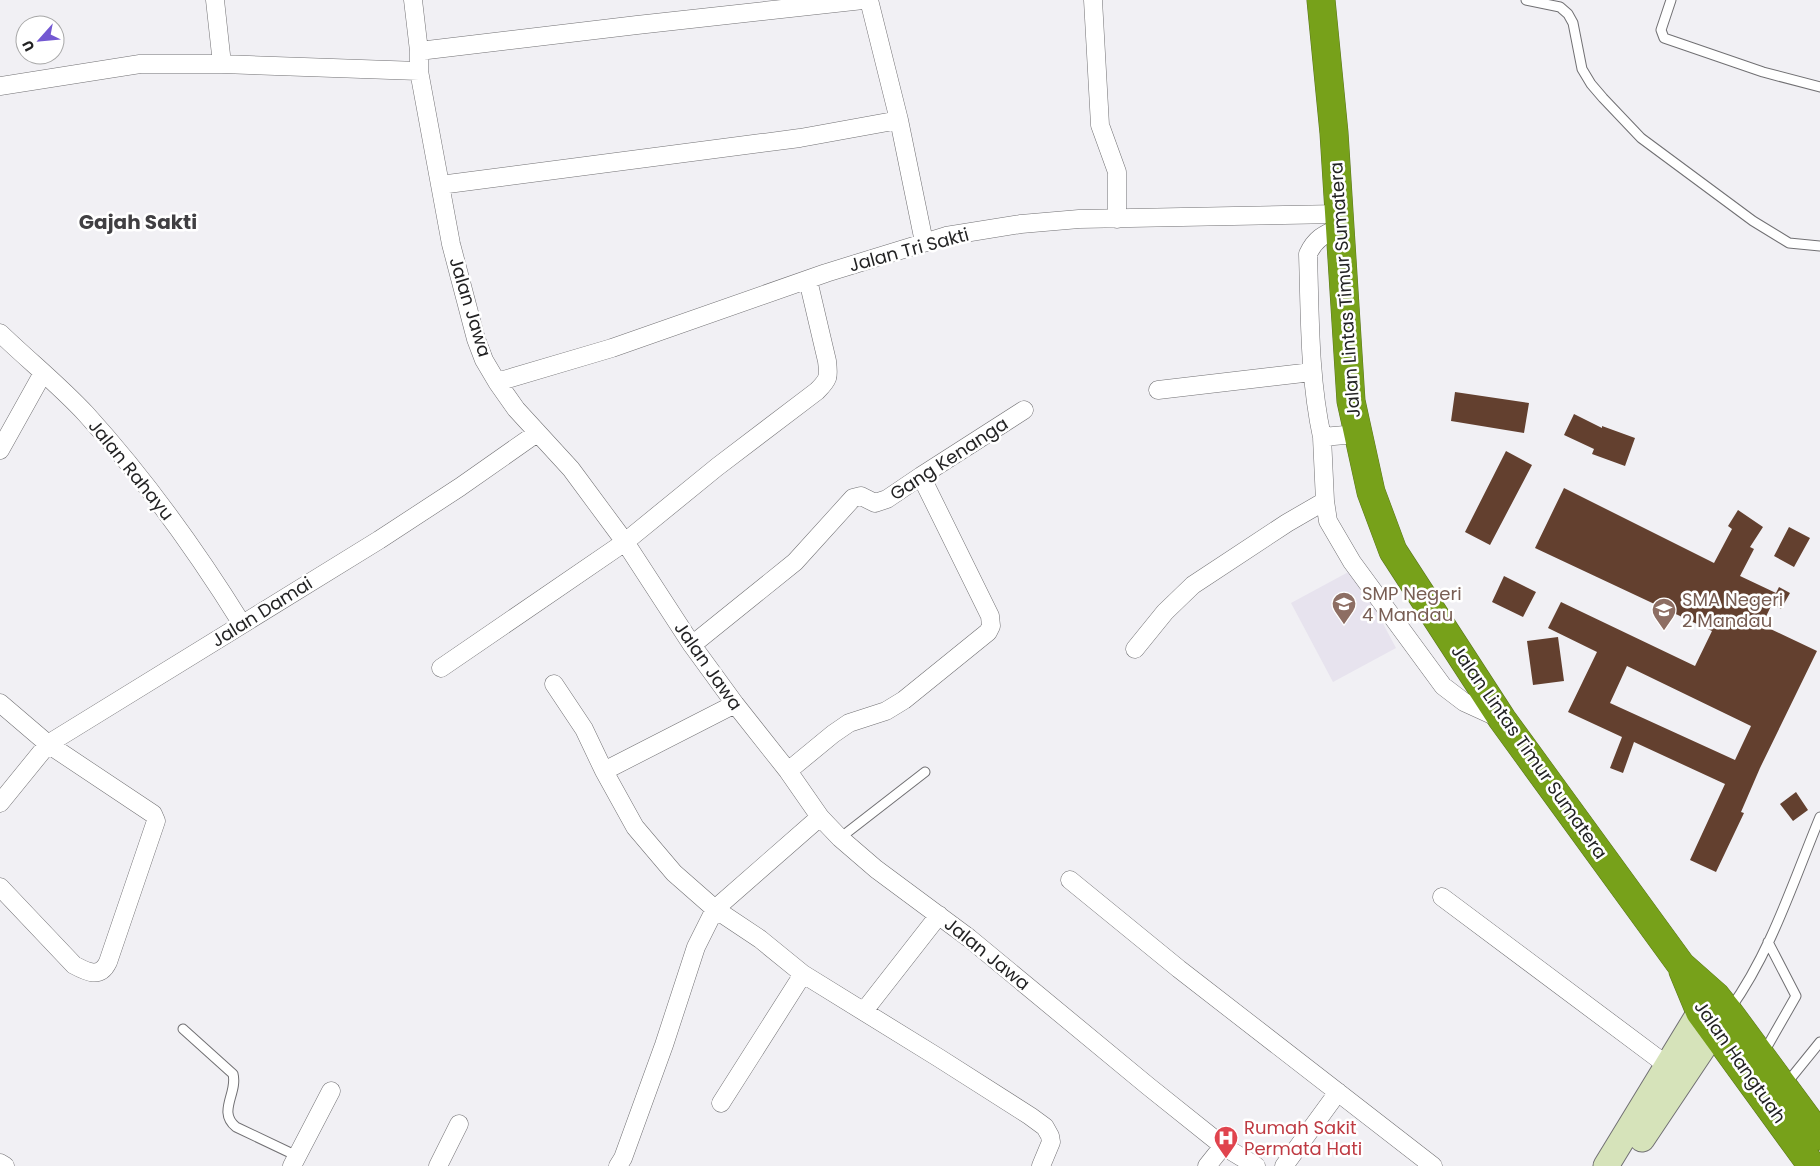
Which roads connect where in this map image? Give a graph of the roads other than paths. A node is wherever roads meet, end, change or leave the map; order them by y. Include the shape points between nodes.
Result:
1 (215, 0) edge
2 (413, 0) edge
3 (863, 0) edge
4 (869, 0) edge
5 (1093, 0) edge
6 (1322, 0) edge
7 (1526, 0) edge
8 (1672, 0) edge
9 (419, 51) junction
10 (222, 64) junction
11 (420, 71) junction
12 (0, 86) edge
13 (1820, 87) edge
14 (900, 120) junction
15 (440, 185) junction
16 (1117, 218) junction
17 (1339, 221) junction
18 (924, 242) junction
19 (1820, 246) edge
20 (808, 280) junction
21 (0, 333) edge
22 (1312, 372) junction
23 (43, 373) junction
24 (496, 382) junction
25 (1158, 390) dead end
26 (1024, 410) dead end
27 (537, 433) junction
28 (1357, 434) junction
29 (1322, 437) junction
30 (0, 450) edge
31 (921, 476) junction
32 (1325, 501) junction
33 (625, 542) junction
34 (242, 624) junction
35 (692, 646) junction
36 (1135, 649) dead end
37 (441, 668) dead end
38 (554, 684) dead end
39 (0, 703) edge
40 (734, 704) junction
41 (1502, 719) junction
42 (48, 744) junction
43 (604, 771) junction
44 (788, 771) junction
45 (925, 772) dead end
46 (0, 803) edge
47 (820, 817) junction
48 (1820, 817) edge
49 (840, 838) junction
50 (1070, 880) dead end
51 (0, 887) edge
52 (1442, 897) dead end
53 (715, 909) junction
54 (939, 915) junction
55 (1768, 942) junction
56 (1680, 965) joint
57 (803, 974) junction
58 (864, 1011) junction
59 (1715, 1012) junction
60 (183, 1029) dead end
61 (1820, 1042) edge
62 (1753, 1063) junction
63 (1668, 1066) junction
64 (1784, 1086) junction
65 (331, 1090) dead end
66 (1338, 1092) junction
67 (721, 1103) dead end
68 (458, 1124) dead end
69 (1820, 1136) edge
70 (1223, 1146) junction
71 (294, 1161) edge
72 (0, 1163) edge
73 (5, 1166) edge
74 (438, 1166) edge
75 (618, 1166) edge
76 (1041, 1166) edge
77 (1207, 1166) edge
78 (1256, 1166) edge
79 (1284, 1166) edge
80 (1433, 1166) edge
81 (1606, 1166) edge
82 (1624, 1166) edge
83 (1812, 1166) edge

1 - 10 street
2 - 9 street, Jalan Jawa
3 - 9 street
4 - 14 street
5 - 16 street via 1100,125 1117,172
6 - 17 highway, Jalan Lintas Timur Sumatera
7 - 19 lane via 1560,8 1568,14 1573,23 1582,69 1591,84 1641,138 1753,221 1790,243
8 - 13 lane via 1661,30 1664,38 1763,72
9 - 11 street, Jalan Jawa
10 - 11 street
10 - 12 street via 140,64
11 - 15 street, Jalan Jawa
14 - 15 street via 800,138
14 - 18 street
15 - 24 street, Jalan Jawa via 451,244 476,339
16 - 17 street, Jalan Tri Sakti
16 - 18 street, Jalan Tri Sakti via 1021,224
17 - 22 street via 1312,245 1308,254
17 - 28 highway, Jalan Lintas Timur Sumatera via 1350,401
18 - 20 street, Jalan Tri Sakti
20 - 24 street, Jalan Tri Sakti via 612,348
20 - 33 street via 827,360 829,374 826,382
21 - 23 street, Jalan Rahayu
22 - 25 street
22 - 29 street
23 - 30 street
23 - 34 street, Jalan Rahayu via 85,413 155,496 205,564
24 - 27 street, Jalan Jawa
26 - 31 street, Gang Kenanga
27 - 33 street, Jalan Jawa via 571,469
27 - 34 street, Jalan Damai via 460,487
28 - 29 street
28 - 41 highway, Jalan Lintas Timur Sumatera via 1371,492 1393,552
29 - 32 street
31 - 35 street, Gang Kenanga via 881,502 875,503 861,496 853,498 795,562
31 - 44 street via 992,626 904,700 886,711 849,723
32 - 36 street via 1192,585
32 - 41 street via 1328,520 1352,562 1443,686 1464,702
33 - 35 street, Jalan Jawa
33 - 37 street
34 - 42 street, Jalan Damai
35 - 40 street, Jalan Jawa
38 - 43 street via 584,729
39 - 42 street
40 - 43 street
40 - 44 street, Jalan Jawa
41 - 56 highway, Jalan Lintas Timur Sumatera
42 - 46 street, Jalan Damai
42 - 51 street via 156,818 104,969 93,972 74,965
43 - 53 street via 635,827 674,873
44 - 47 street, Jalan Jawa
45 - 49 lane
47 - 49 street, Jalan Jawa
47 - 53 street
48 - 55 lane
49 - 54 street, Jalan Jawa
50 - 66 street
52 - 63 street
53 - 57 street via 760,939
53 - 75 street via 696,947 664,1045
54 - 58 street
54 - 70 street, Jalan Jawa
55 - 59 lane via 1743,990
55 - 62 lane via 1796,996
56 - 59 highway, Jalan Hangtuah
57 - 58 street
57 - 67 street
58 - 76 street via 1045,1128 1051,1142
59 - 62 highway, Jalan Hangtuah
59 - 63 street
59 - 82 street
60 - 71 lane via 233,1074 234,1084 226,1112 231,1124
61 - 64 lane
62 - 64 highway, Jalan Hangtuah
62 - 83 highway, Jalan Hangtuah
63 - 81 street
64 - 69 highway, Jalan Hangtuah
65 - 71 street
66 - 79 street
66 - 80 street
68 - 74 street
70 - 77 street
70 - 78 street, Jalan Jawa
72 - 73 street

